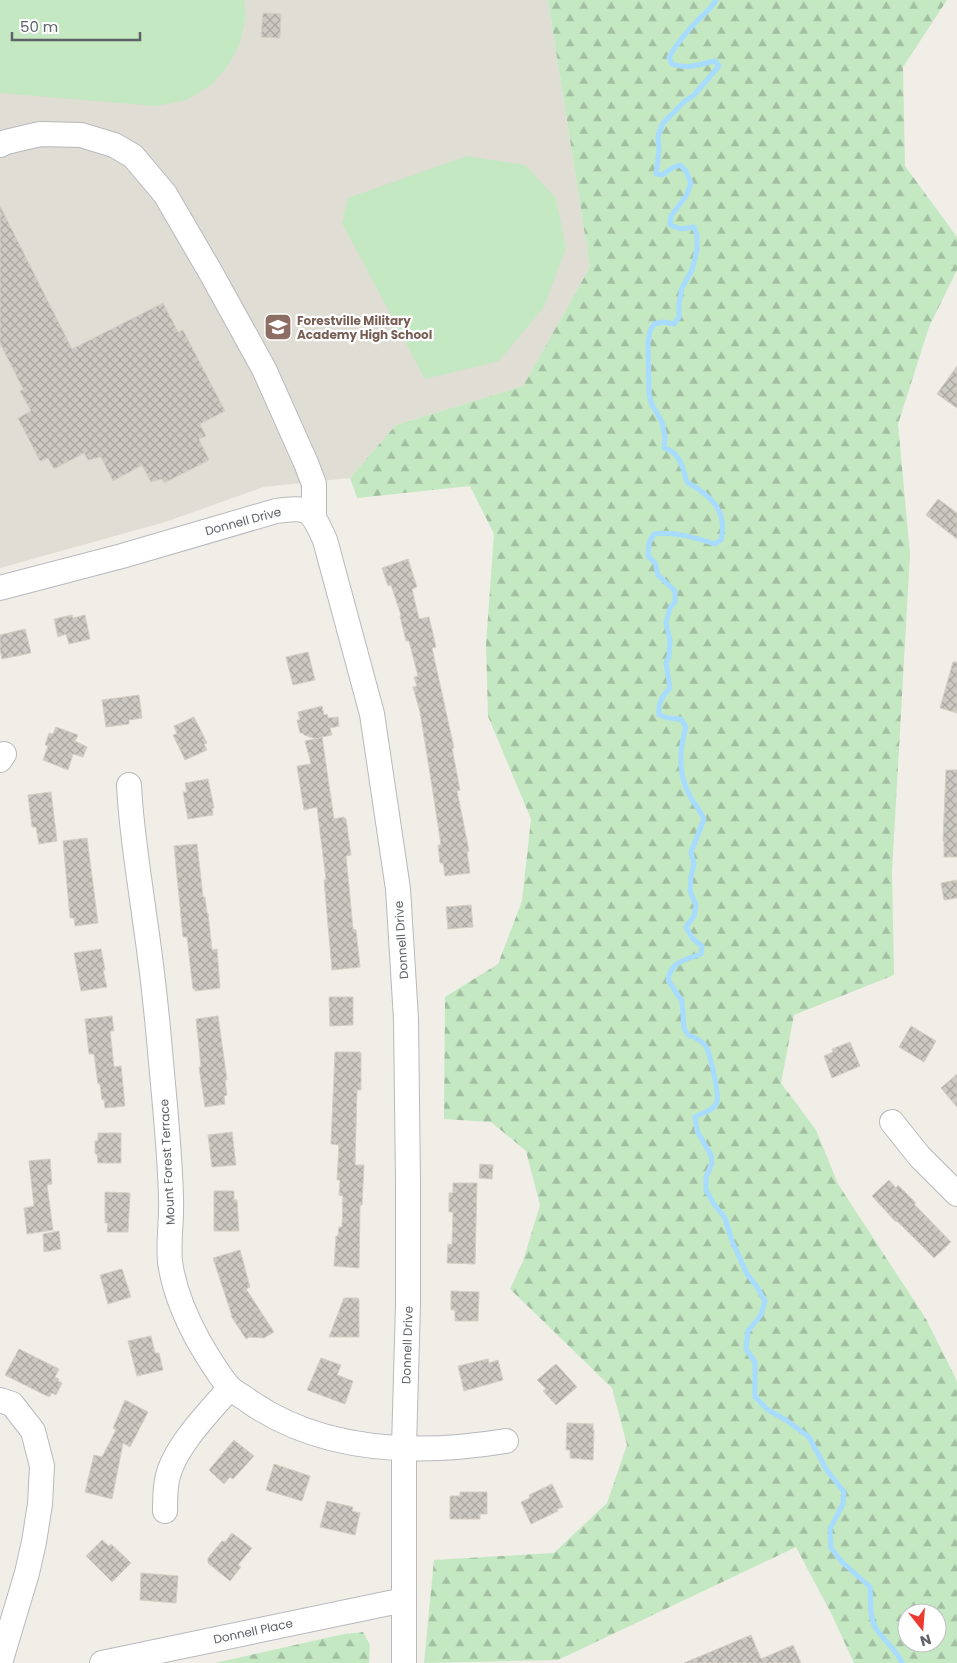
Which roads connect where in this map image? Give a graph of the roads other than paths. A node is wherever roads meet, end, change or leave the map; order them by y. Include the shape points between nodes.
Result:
1 (0, 145) edge
2 (314, 516) junction
3 (0, 588) edge
4 (129, 784) dead end
5 (892, 1122) dead end
6 (957, 1194) edge
7 (230, 1388) junction
8 (0, 1400) edge
9 (506, 1441) dead end
10 (404, 1448) junction
11 (165, 1511) dead end
12 (404, 1600) junction
13 (0, 1663) edge
14 (102, 1663) edge
15 (404, 1663) edge

1 - 2 street via 40,134 81,135 114,145 132,156 164,194 264,369 314,484
2 - 3 street, Donnell Drive via 295,508 276,511
2 - 10 street, Donnell Drive via 325,540 372,714 398,889 406,1019 408,1304
4 - 7 street, Mount Forest Terrace via 161,1059 171,1198 170,1261 188,1322
5 - 6 street via 920,1157
7 - 10 street, Mount Forest Terrace via 293,1426 344,1442
7 - 11 street via 191,1433 174,1460 167,1478
8 - 13 street via 12,1404 33,1430 42,1466 34,1542
9 - 10 street, Mount Forest Terrace via 462,1447
10 - 12 street, Donnell Drive
12 - 14 street, Donnell Place
12 - 15 street, Donnell Drive

